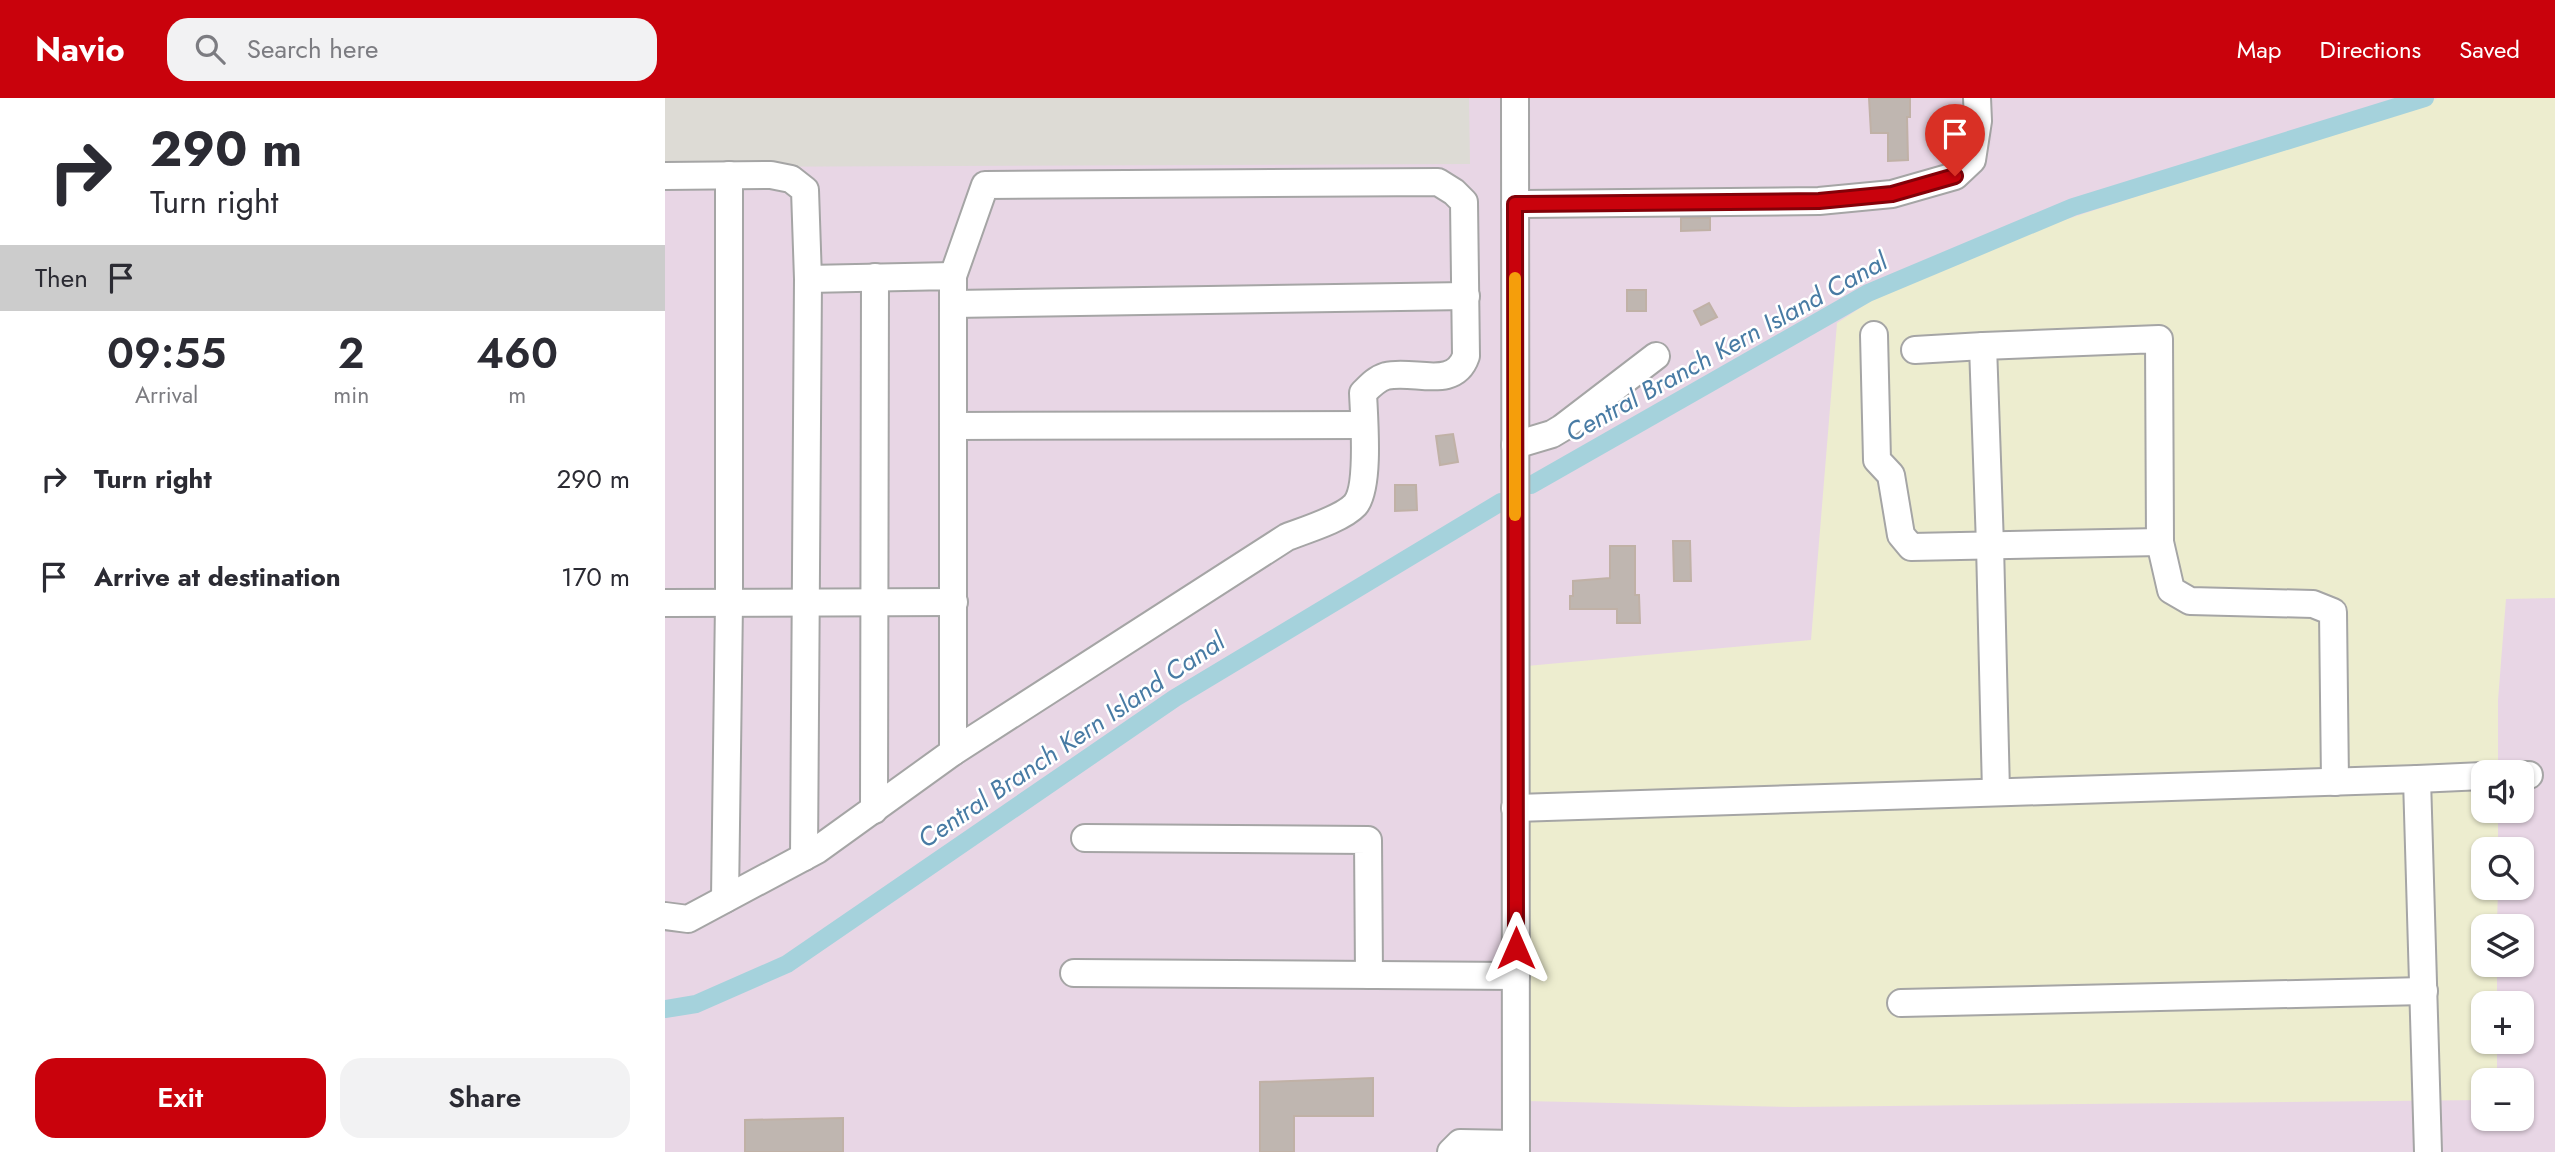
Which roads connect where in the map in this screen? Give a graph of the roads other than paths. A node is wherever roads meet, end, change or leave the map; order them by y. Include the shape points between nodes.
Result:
1 (1515, 98) edge
2 (1977, 98) edge
3 (729, 175) junction
4 (665, 176) edge
5 (1515, 204) junction
6 (953, 276) junction
7 (875, 277) junction
8 (808, 279) junction
9 (1466, 296) junction
10 (953, 304) junction
11 (1874, 335) dead end
12 (1983, 346) junction
13 (1915, 349) dead end
14 (1656, 356) dead end
15 (1364, 425) junction
16 (954, 426) junction
17 (1515, 444) junction
18 (2160, 542) junction
19 (1990, 545) junction
20 (875, 602) junction
21 (954, 602) junction
22 (665, 603) edge
23 (729, 603) junction
24 (807, 603) junction
25 (953, 752) junction
26 (2471, 777) edge
27 (2417, 779) junction
28 (2335, 782) junction
29 (1996, 792) junction
30 (1515, 808) junction
31 (874, 810) junction
32 (1084, 838) dead end
33 (804, 856) junction
34 (725, 900) junction
35 (665, 916) edge
36 (1074, 974) dead end
37 (1369, 975) junction
38 (1516, 976) junction
39 (2424, 991) junction
40 (1901, 1003) dead end
41 (1516, 1148) edge
42 (1451, 1152) edge
43 (2428, 1152) edge

1 - 5 street
2 - 5 street via 1972,160 1955,176 1892,194 1819,201
3 - 4 street
3 - 8 street via 781,177 805,190
3 - 23 street
5 - 17 street
6 - 7 street
6 - 9 street via 985,185 1438,182 1464,202
6 - 10 street
7 - 8 street
7 - 20 street
8 - 24 street
9 - 10 street
9 - 15 street via 1462,368 1451,375 1387,376 1374,381 1363,393
10 - 16 street
11 - 19 street via 1877,460 1891,475 1901,535 1911,547
12 - 13 street
12 - 18 street via 2159,340
12 - 19 street
14 - 17 street via 1562,428
15 - 16 street
15 - 25 street via 1364,487 1355,504 1287,537
16 - 21 street
17 - 30 street
18 - 19 street
18 - 28 street via 2171,590 2190,601 2313,604 2333,612
19 - 29 street
20 - 21 street
20 - 24 street
20 - 31 street
21 - 25 street
22 - 23 street
23 - 24 street
23 - 34 street
24 - 33 street
25 - 31 street
26 - 27 street
27 - 28 street
27 - 39 street
28 - 29 street
29 - 30 street
30 - 38 street
31 - 33 street
32 - 37 street via 1368,840
33 - 34 street
34 - 35 street via 688,919
36 - 37 street
37 - 38 street
38 - 41 street
39 - 40 street
39 - 43 street
41 - 42 street via 1460,1143

